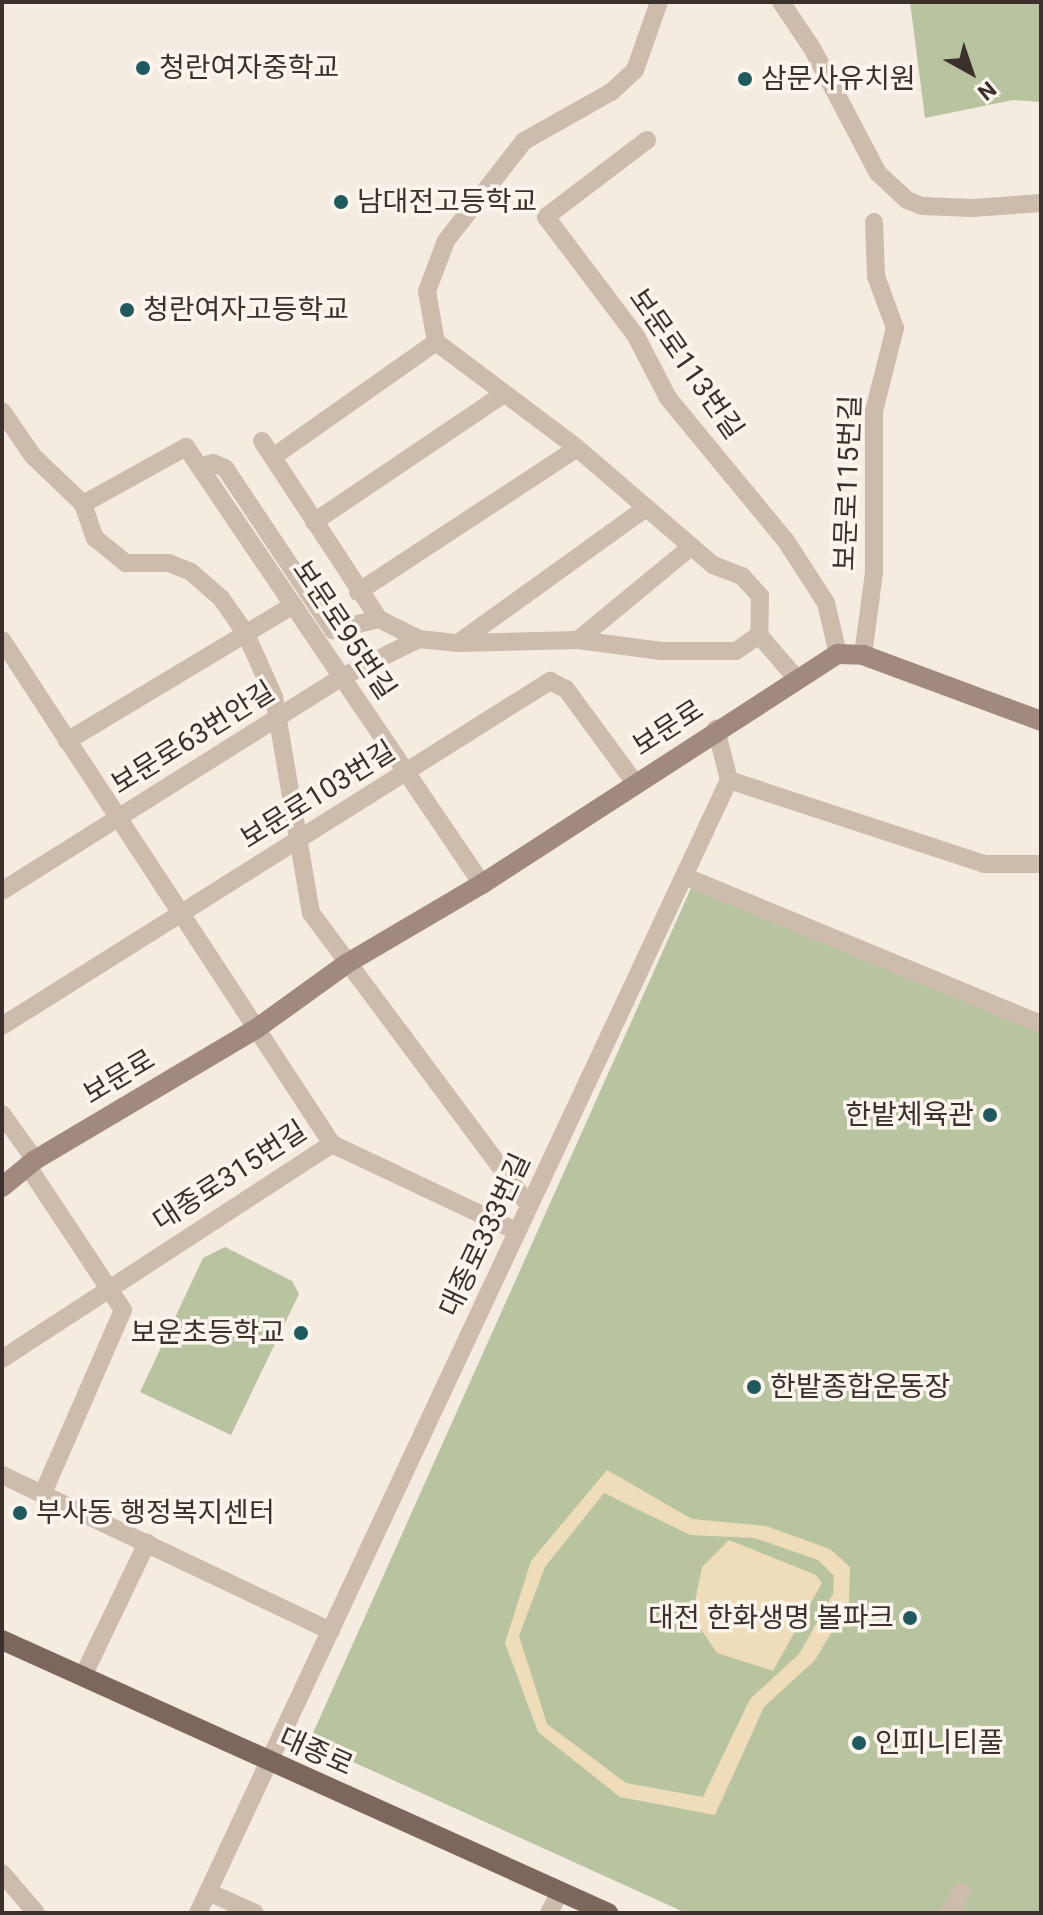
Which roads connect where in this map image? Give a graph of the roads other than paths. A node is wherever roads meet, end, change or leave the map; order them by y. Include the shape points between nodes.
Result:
1 (659, 2) edge
2 (781, 2) edge
3 (647, 140) dead end
4 (1041, 203) edge
5 (874, 222) dead end
6 (436, 342) junction
7 (502, 395) junction
8 (2, 411) edge
9 (262, 441) dead end
10 (577, 448) junction
11 (273, 457) junction
12 (202, 466) junction
13 (83, 504) junction
14 (646, 508) junction
15 (314, 522) junction
16 (691, 547) junction
17 (358, 592) junction
18 (293, 605) junction
19 (379, 619) junction
20 (246, 634) junction
21 (759, 635) junction
22 (419, 639) junction
23 (2, 640) edge
24 (578, 640) junction
25 (458, 643) junction
26 (838, 654) junction
27 (863, 655) junction
28 (342, 677) junction
29 (796, 678) junction
30 (278, 717) junction
31 (1041, 721) edge
32 (716, 729) junction
33 (67, 741) junction
34 (406, 772) junction
35 (729, 780) junction
36 (635, 783) junction
37 (119, 818) junction
38 (299, 840) junction
39 (1041, 864) edge
40 (686, 877) junction
41 (482, 884) junction
42 (2, 891) edge
43 (182, 914) junction
44 (346, 964) junction
45 (1041, 1024) edge
46 (2, 1026) edge
47 (256, 1029) junction
48 (2, 1114) edge
49 (332, 1144) junction
50 (32, 1164) junction
51 (2, 1187) edge
52 (529, 1206) junction
53 (516, 1231) junction
54 (108, 1287) junction
55 (2, 1359) edge
56 (2, 1475) edge
57 (42, 1495) junction
58 (147, 1543) junction
59 (331, 1631) junction
60 (2, 1640) edge
61 (83, 1676) junction
62 (270, 1762) junction
63 (2, 1873) edge
64 (560, 1891) junction
65 (208, 1892) junction
66 (961, 1892) dead end
67 (36, 1913) edge
68 (198, 1913) edge
69 (255, 1913) edge
70 (549, 1913) edge
71 (608, 1913) edge
72 (950, 1913) edge

1 - 6 street via 635,70 611,92 524,141 446,241 427,291
2 - 4 street via 812,48 878,173 907,200 922,206 972,208
3 - 26 street, 보문로113번길 via 546,217 636,336 668,398 786,541 826,603
5 - 27 street, 보문로115번길 via 876,276 895,328 874,411 874,573
6 - 7 street
6 - 11 street
7 - 10 street
7 - 15 street
8 - 13 street via 33,456
9 - 11 street
10 - 14 street
10 - 17 street
11 - 15 street
12 - 13 street, 보문로95번길 via 186,447
12 - 18 street, 보문로95번길
12 - 19 street via 225,468 333,630
13 - 20 street via 95,538 126,563 169,563 191,572 221,598
14 - 16 street
14 - 25 street
15 - 17 street
16 - 21 street via 713,565 742,576 760,596
16 - 24 street
17 - 19 street
18 - 20 street
18 - 28 street, 보문로95번길
19 - 22 street
20 - 30 street
20 - 33 street
21 - 24 street via 736,651 661,651
21 - 29 street
22 - 25 street
22 - 28 street, 보문로63번안길
23 - 33 street
24 - 25 street
26 - 27 main road
26 - 29 main road, 보문로
27 - 31 main road
28 - 30 street, 보문로63번안길
28 - 34 street, 보문로95번길
29 - 32 main road, 보문로
30 - 37 street, 보문로63번안길
30 - 38 street
32 - 35 street
32 - 36 main road, 보문로
33 - 37 street
34 - 36 street, 보문로103번길 via 550,681 566,689
34 - 38 street, 보문로103번길
34 - 41 street, 보문로95번길
35 - 39 street via 984,864
35 - 40 street, 대종로333번길
36 - 41 main road, 보문로
37 - 42 street, 보문로63번안길
37 - 43 street
38 - 43 street, 보문로103번길
38 - 44 street via 311,913
40 - 45 street
40 - 52 street, 대종로333번길
41 - 44 main road, 보문로
43 - 46 street, 보문로103번길
43 - 47 street
44 - 47 main road, 보문로
44 - 52 street
47 - 49 street
47 - 50 main road, 보문로
48 - 50 street
49 - 53 street, 대종로315번길
49 - 54 street, 대종로315번길
50 - 51 main road, 보문로
50 - 54 street
52 - 53 street, 대종로333번길
53 - 59 street, 대종로333번길
54 - 55 street, 대종로315번길
54 - 57 street via 123,1310 116,1336
56 - 57 street
57 - 58 street
58 - 59 street
58 - 61 street
59 - 62 street, 대종로333번길
60 - 61 main road, 대종로
61 - 62 main road, 대종로
62 - 64 main road, 대종로
62 - 65 street, 대종로333번길
63 - 67 street
64 - 70 street
64 - 71 main road, 대종로
65 - 68 street, 대종로333번길
65 - 69 street
66 - 72 street

